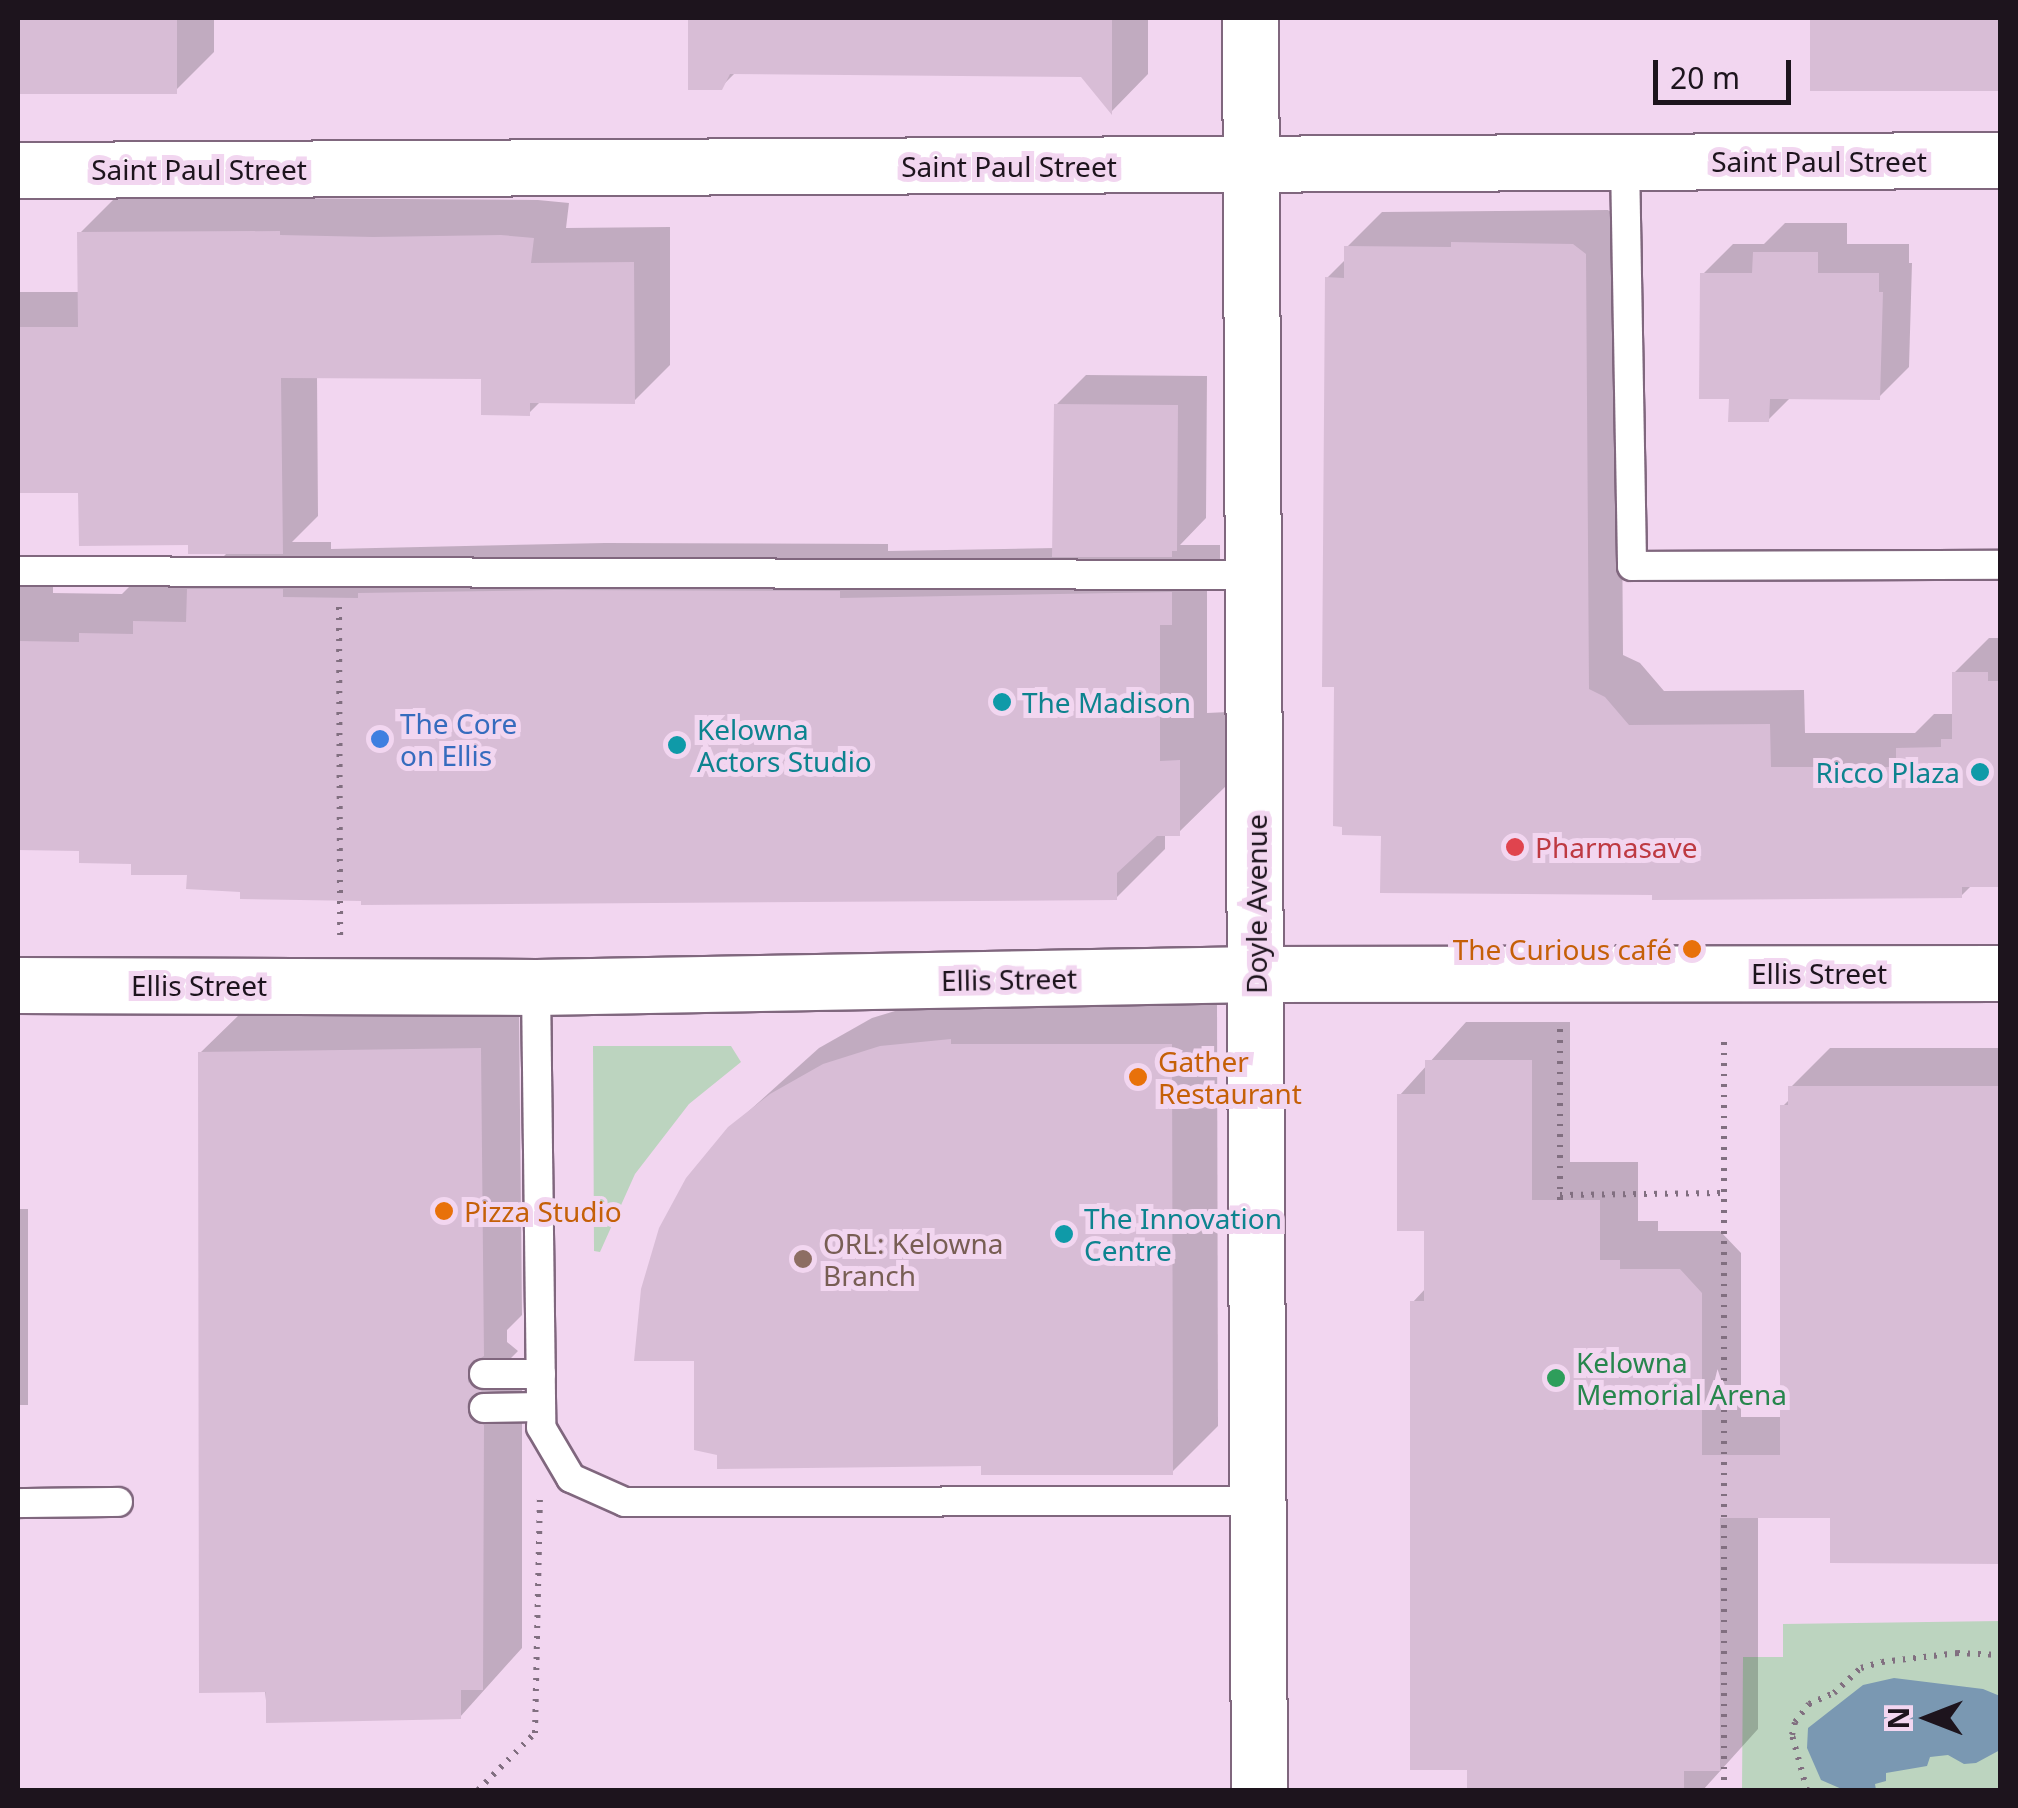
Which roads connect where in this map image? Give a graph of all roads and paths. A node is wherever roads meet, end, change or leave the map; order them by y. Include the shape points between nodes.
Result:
1 (1250, 18) edge
2 (2000, 160) edge
3 (1624, 161) junction
4 (1250, 164) junction
5 (18, 170) edge
6 (2000, 566) edge
7 (18, 571) edge
8 (339, 574) junction
9 (1253, 575) junction
10 (2000, 972) edge
11 (1256, 974) junction
12 (1560, 976) junction
13 (18, 985) edge
14 (340, 985) junction
15 (536, 987) junction
16 (1724, 1038) dead end
17 (1724, 1194) junction
18 (484, 1391) dead end
19 (540, 1400) junction
20 (1258, 1501) junction
21 (118, 1502) dead end
22 (18, 1503) edge
23 (2000, 1655) edge
24 (478, 1790) edge
25 (1260, 1790) edge
26 (1724, 1790) edge
27 (1806, 1790) edge

1 - 4 street, Doyle Avenue
2 - 3 street, Saint Paul Street
3 - 4 street, Saint Paul Street
3 - 6 lane via 1632,566
4 - 5 street, Saint Paul Street
4 - 9 street, Doyle Avenue
7 - 8 lane
8 - 9 lane
8 - 14 path
9 - 11 street, Doyle Avenue
10 - 12 street, Ellis Street
11 - 12 street, Ellis Street
11 - 15 street, Ellis Street
11 - 20 street, Doyle Avenue
12 - 17 path via 1560,1198
13 - 14 street, Ellis Street
14 - 15 street, Ellis Street
15 - 19 lane
16 - 17 path
17 - 26 path
18 - 19 lane
19 - 20 lane via 571,1478 625,1502
19 - 24 path via 535,1733
20 - 25 street, Doyle Avenue
21 - 22 lane
23 - 27 path via 1956,1652 1882,1662 1861,1668 1809,1704 1792,1736

